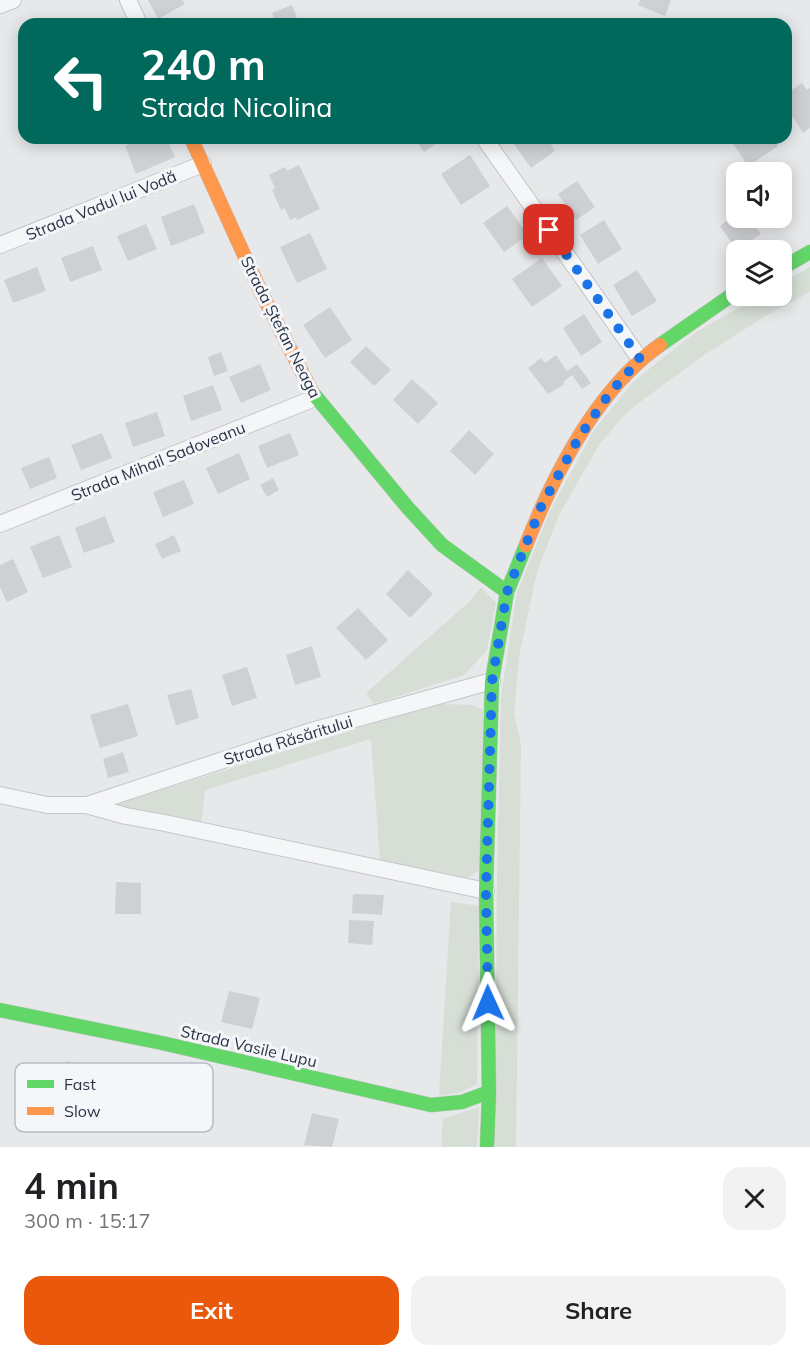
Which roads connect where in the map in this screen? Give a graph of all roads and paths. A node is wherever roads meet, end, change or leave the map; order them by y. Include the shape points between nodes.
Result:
1 (13, 0) edge
2 (128, 0) edge
3 (0, 5) edge
4 (136, 18) edge
5 (194, 144) edge
6 (488, 144) edge
7 (203, 164) junction
8 (0, 245) edge
9 (810, 252) edge
10 (792, 262) edge
11 (726, 299) edge
12 (640, 359) junction
13 (315, 398) junction
14 (0, 524) edge
15 (507, 592) junction
16 (492, 681) junction
17 (0, 795) edge
18 (86, 806) junction
19 (486, 891) junction
20 (0, 1010) edge
21 (489, 1092) junction
22 (487, 1147) edge

1 - 3 street
2 - 4 street
5 - 7 street, Strada Ștefan Neaga
6 - 12 street
7 - 8 street, Strada Vadul lui Vodă
7 - 13 street, Strada Ștefan Neaga
9 - 10 street
11 - 12 street
12 - 15 street via 609,394 578,439 541,507
13 - 14 street, Strada Mihail Sadoveanu
13 - 15 street, Strada Ștefan Neaga via 442,545
15 - 16 street
16 - 18 street, Strada Răsăritului via 308,732
16 - 19 street
17 - 18 street, Strada Răsăritului via 47,805
18 - 19 street, Strada Răsăritului
19 - 21 street
20 - 21 street, Strada Vasile Lupu via 430,1105 462,1102
21 - 22 street

